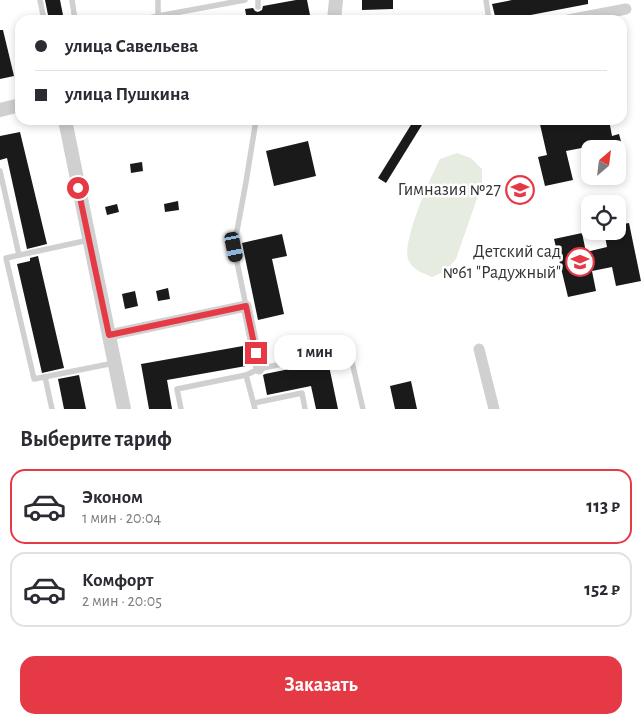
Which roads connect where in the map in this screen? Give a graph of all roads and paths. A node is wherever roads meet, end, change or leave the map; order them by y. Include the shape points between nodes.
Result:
1 (40, 0) edge
2 (72, 0) edge
3 (158, 0) edge
4 (245, 0) edge
5 (336, 0) edge
6 (486, 0) edge
7 (626, 9) dead end
8 (43, 15) edge
9 (74, 15) edge
10 (158, 15) edge
11 (163, 15) edge
12 (334, 15) edge
13 (488, 15) edge
14 (594, 15) edge
15 (15, 106) edge
16 (0, 110) edge
17 (65, 125) edge
18 (255, 125) edge
19 (0, 171) edge
20 (89, 240) junction
21 (19, 255) junction
22 (3, 258) edge
23 (246, 306) junction
24 (109, 335) junction
25 (480, 349) dead end
26 (114, 363) junction
27 (260, 369) junction
28 (246, 375) junction
29 (45, 377) junction
30 (254, 406) edge
31 (52, 409) edge
32 (124, 409) edge
33 (181, 409) edge
34 (305, 409) edge
35 (363, 409) edge
36 (494, 409) edge

1 - 8 lane
2 - 9 lane
3 - 10 lane
4 - 11 lane
5 - 12 street
6 - 13 lane
7 - 14 street
15 - 16 street
17 - 20 street
18 - 23 lane via 234,247
19 - 21 lane
20 - 21 lane
20 - 24 street
21 - 22 lane
22 - 29 lane via 34,379
23 - 24 street
23 - 27 street
24 - 26 street
25 - 36 street
26 - 29 lane
26 - 32 street
27 - 28 lane
27 - 35 lane via 349,349
28 - 30 lane
28 - 33 lane via 177,389
29 - 31 lane
30 - 34 lane via 302,393

